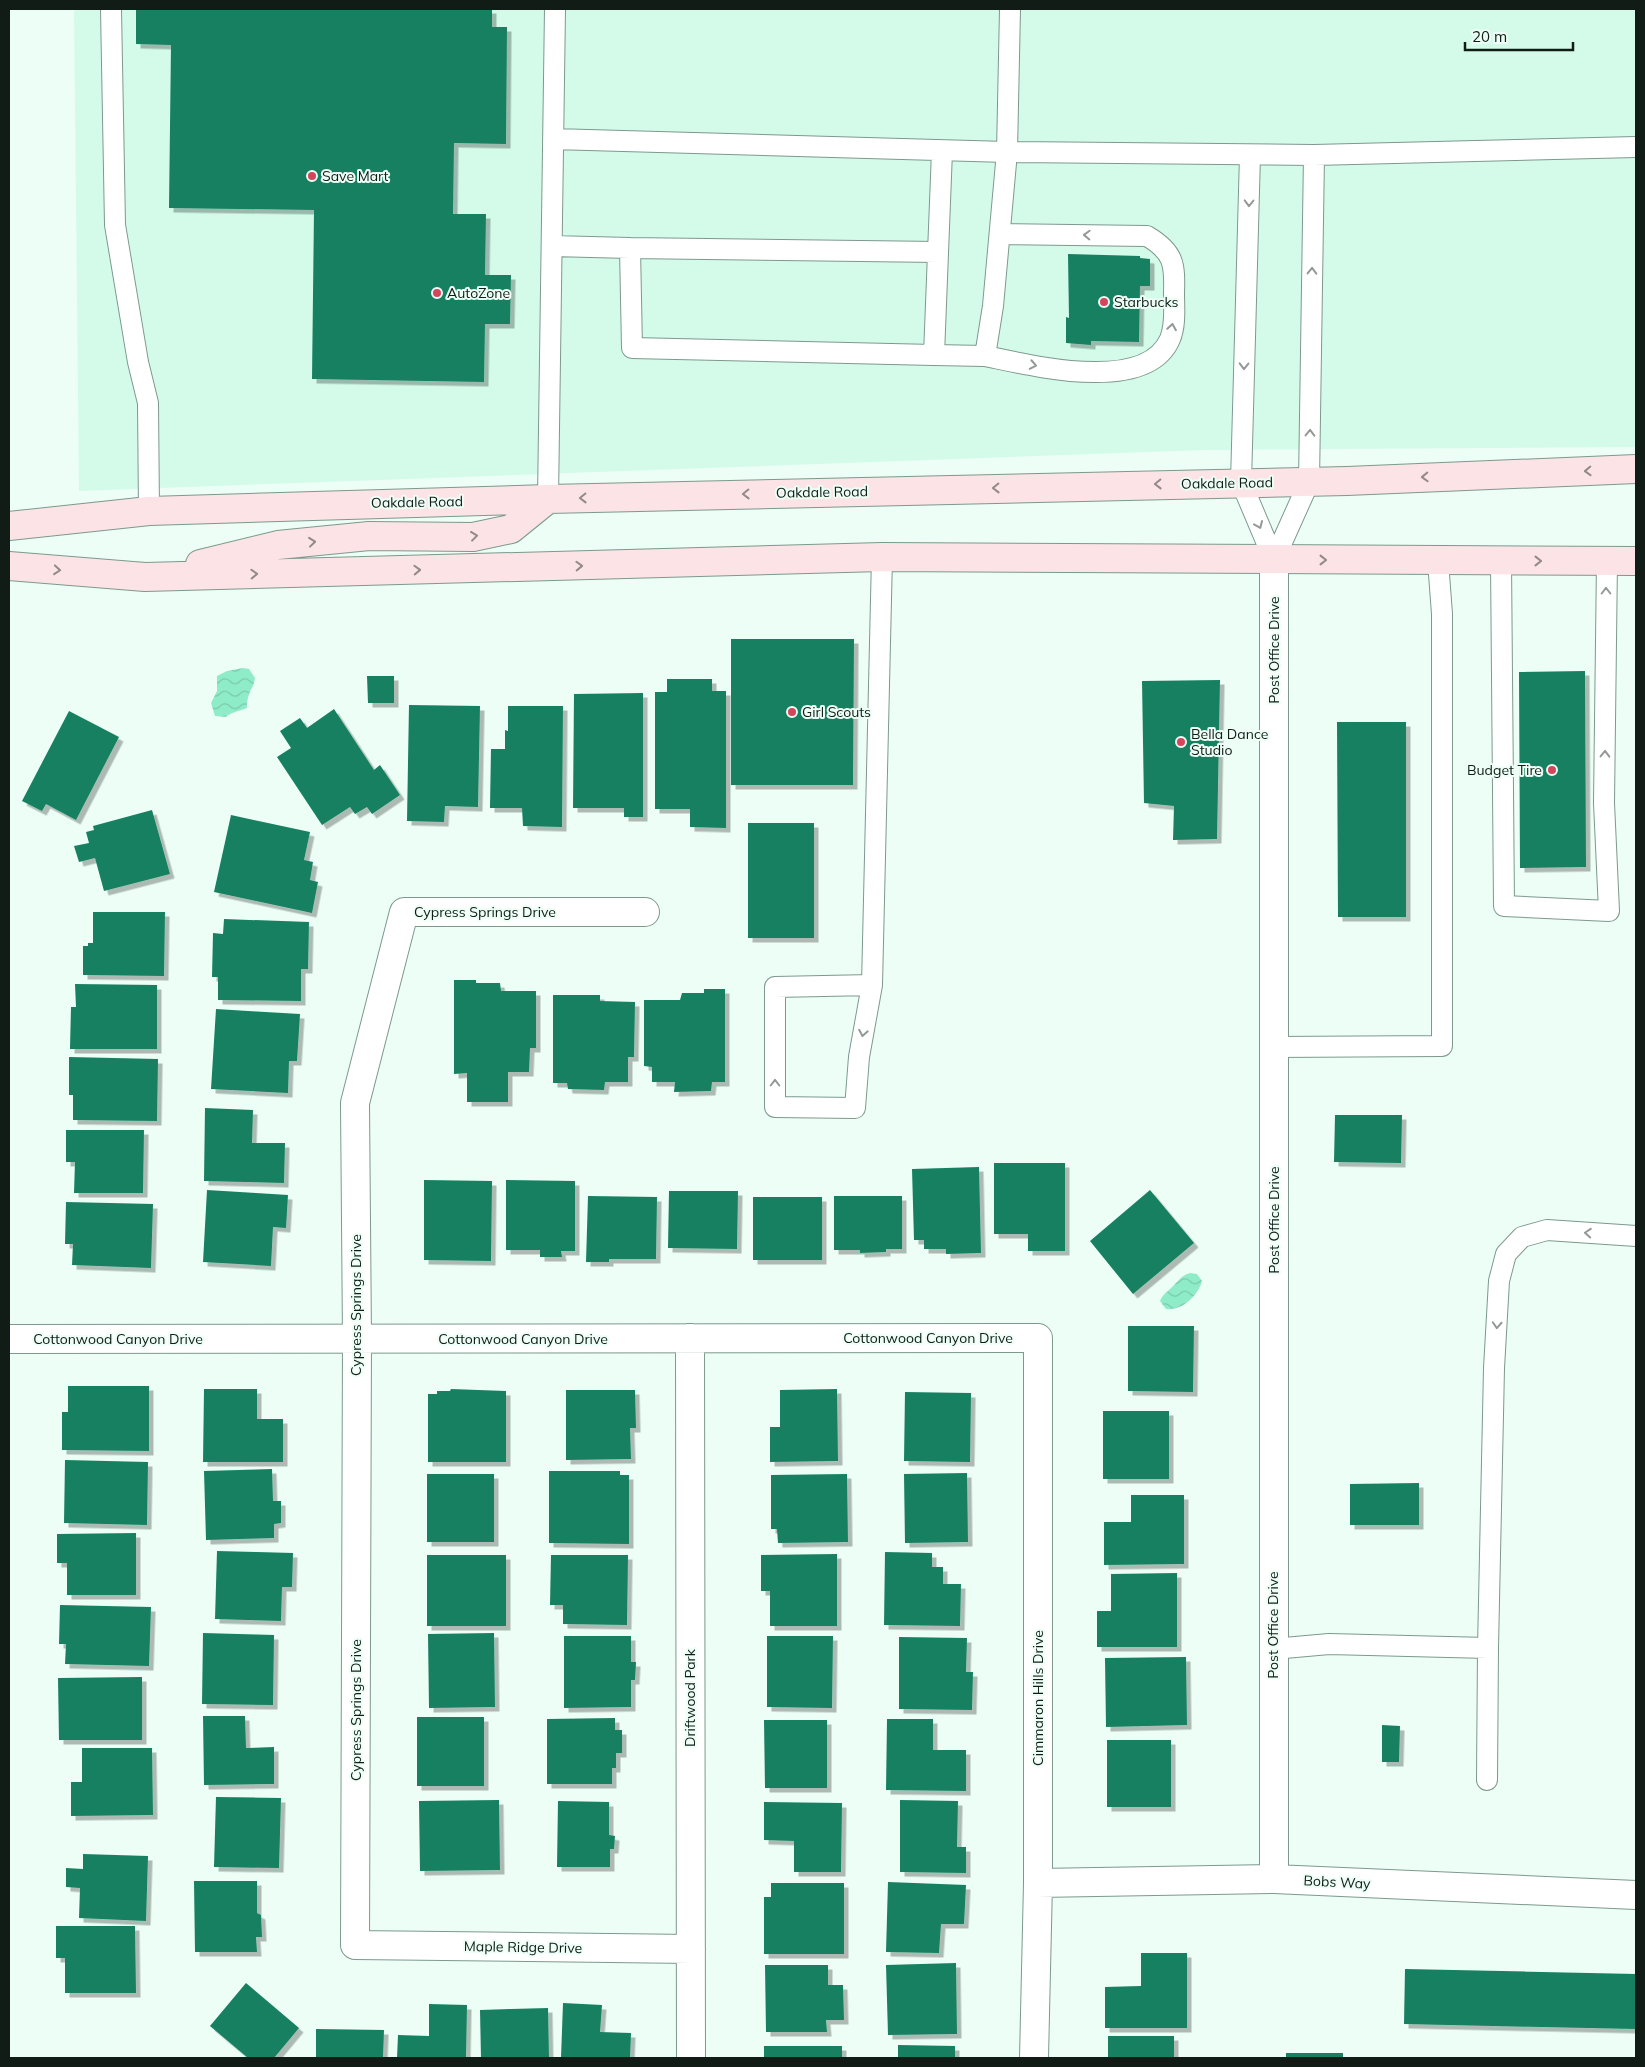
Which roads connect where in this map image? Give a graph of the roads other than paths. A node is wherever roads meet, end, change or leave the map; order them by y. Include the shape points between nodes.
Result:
1 (111, 9) edge
2 (555, 9) edge
3 (1010, 9) edge
4 (553, 139) junction
5 (1636, 148) edge
6 (942, 151) junction
7 (1007, 152) junction
8 (1250, 155) junction
9 (1314, 155) junction
10 (1000, 234) junction
11 (552, 246) junction
12 (630, 248) junction
13 (938, 252) junction
14 (934, 355) junction
15 (985, 356) junction
16 (1636, 470) edge
17 (1241, 482) junction
18 (1309, 482) junction
19 (548, 499) junction
20 (149, 511) junction
21 (9, 526) edge
22 (882, 557) junction
23 (1274, 560) junction
24 (1438, 561) junction
25 (1501, 561) junction
26 (1607, 561) junction
27 (1636, 562) edge
28 (9, 566) edge
29 (145, 577) junction
30 (645, 912) dead end
31 (872, 985) junction
32 (1274, 1047) junction
33 (1636, 1236) edge
34 (690, 1338) junction
35 (1038, 1338) joint
36 (9, 1339) edge
37 (357, 1339) junction
38 (1488, 1648) junction
39 (1273, 1649) junction
40 (1486, 1780) dead end
41 (1274, 1879) junction
42 (1038, 1883) junction
43 (1636, 1895) edge
44 (355, 1945) joint
45 (690, 1949) junction
46 (691, 2058) edge
47 (1034, 2058) edge

1 - 20 lane via 115,225 148,403
2 - 4 lane
3 - 7 lane
4 - 6 lane
4 - 11 lane
5 - 9 lane
6 - 7 lane
6 - 13 lane
7 - 8 lane
7 - 10 lane
8 - 9 lane
8 -> 17 lane
18 -> 9 lane
10 - 15 lane
15 -> 10 lane via 1085,372 1128,369 1160,355 1170,338 1174,319 1172,258 1147,236
11 - 12 lane
11 - 19 lane
12 - 13 lane
12 - 14 lane via 632,348
13 - 14 lane
14 - 15 lane
16 -> 18 main road, Oakdale Road
17 - 18 main road, Oakdale Road
17 -> 19 main road, Oakdale Road
17 -> 23 lane
18 - 23 lane
19 - 20 main road, Oakdale Road
29 -> 19 main road via 278,545 369,536 473,537 511,530
20 - 21 main road, Oakdale Road
22 - 23 main road
29 -> 22 main road
22 - 31 lane
23 -> 24 main road
23 - 32 street, Post Office Drive
24 - 25 main road
24 - 32 lane via 1442,614 1442,1046
25 -> 26 main road
25 -> 26 lane via 1504,906 1610,911 1604,802
26 - 27 main road
28 -> 29 main road
30 - 37 street, Cypress Springs Drive via 404,912 354,1103
31 -> 31 lane via 859,1057 855,1108 775,1107 775,987
32 - 39 street, Post Office Drive
33 -> 38 lane via 1547,1230 1522,1237 1506,1254 1499,1281 1494,1368
34 - 35 street, Cottonwood Canyon Drive
34 - 37 street, Cottonwood Canyon Drive
34 - 45 street, Driftwood Park
35 - 42 street, Cimmaron Hills Drive
36 - 37 street, Cottonwood Canyon Drive
37 - 44 street, Cypress Springs Drive
38 - 39 lane via 1329,1644
38 - 40 lane
39 - 41 street, Post Office Drive
41 - 42 street, Bobs Way
41 - 43 street, Bobs Way
42 - 47 street, Cimmaron Hills Drive
44 - 45 street, Maple Ridge Drive
45 - 46 street, Driftwood Park

